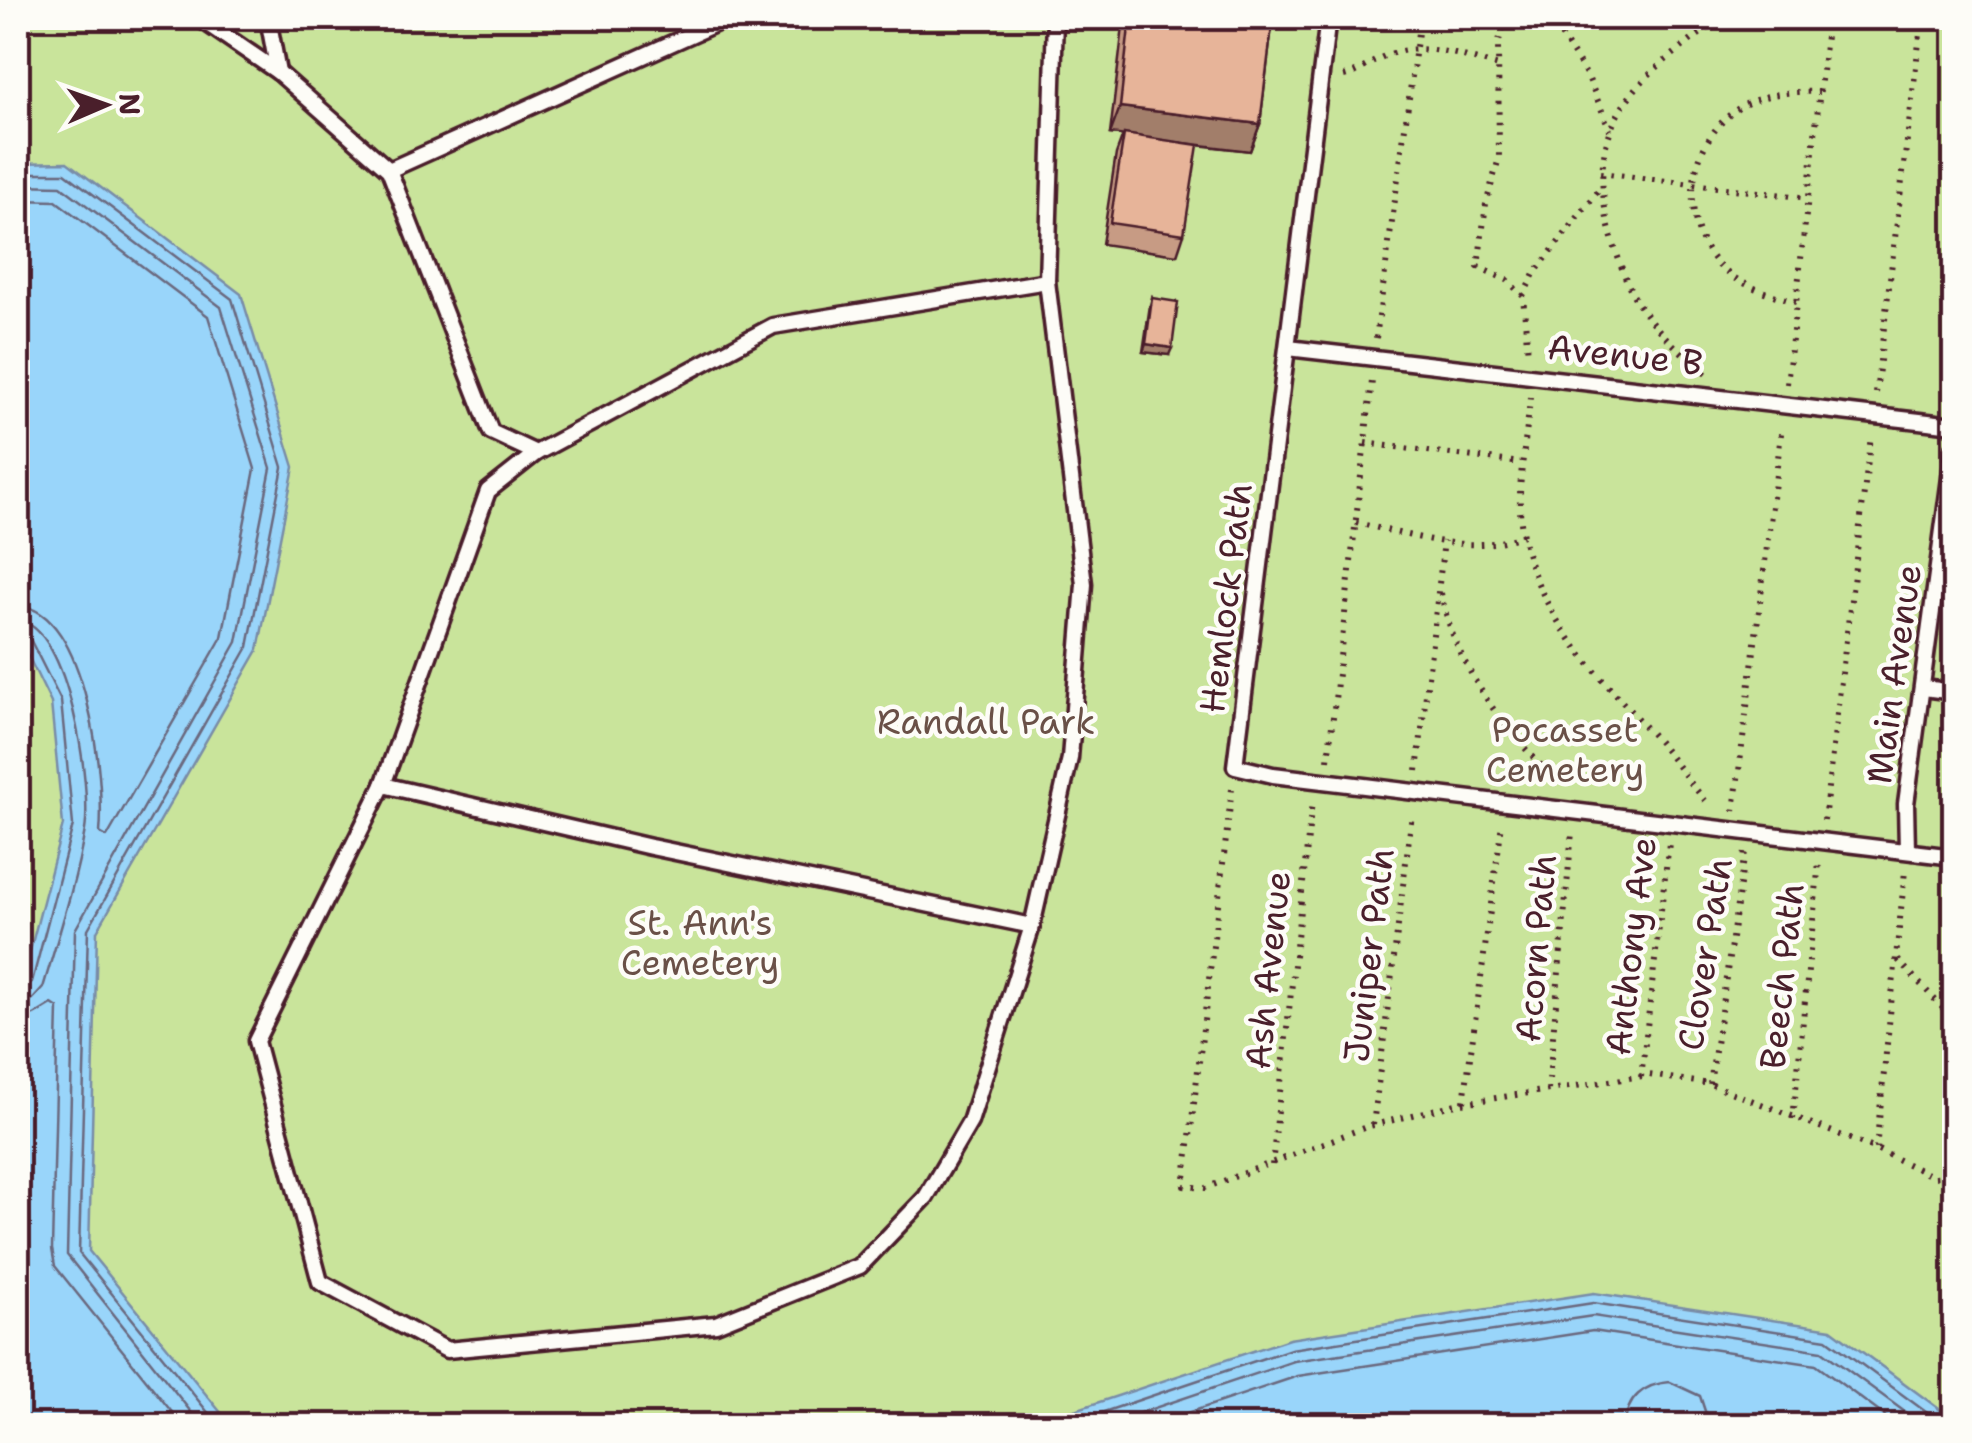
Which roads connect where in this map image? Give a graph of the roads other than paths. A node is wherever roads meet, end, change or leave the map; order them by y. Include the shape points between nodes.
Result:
1 (198, 18) edge
2 (268, 18) edge
3 (728, 18) edge
4 (1055, 18) edge
5 (1328, 18) edge
6 (278, 72) junction
7 (389, 170) junction
8 (1047, 281) junction
9 (1288, 348) junction
10 (1954, 425) edge
11 (1954, 448) edge
12 (536, 453) junction
13 (1924, 688) junction
14 (1954, 692) edge
15 (383, 785) junction
16 (1907, 850) junction
17 (1954, 857) edge
18 (1032, 926) junction

1 - 6 lane
2 - 6 lane
3 - 7 lane
4 - 8 lane
5 - 9 lane, Hemlock Path
6 - 7 lane
7 - 12 lane via 490,432
8 - 12 lane via 773,326
8 - 18 lane via 1084,584 1070,758
9 - 10 lane, Avenue B
9 - 16 lane, Hemlock Path via 1235,766
11 - 13 lane, Main Avenue
12 - 15 lane via 488,492
13 - 14 lane
13 - 16 lane, Main Avenue via 1906,804
15 - 18 lane
15 - 18 lane via 256,1041 320,1282 447,1350 716,1324 860,1266 926,1197 970,1122
16 - 17 lane

